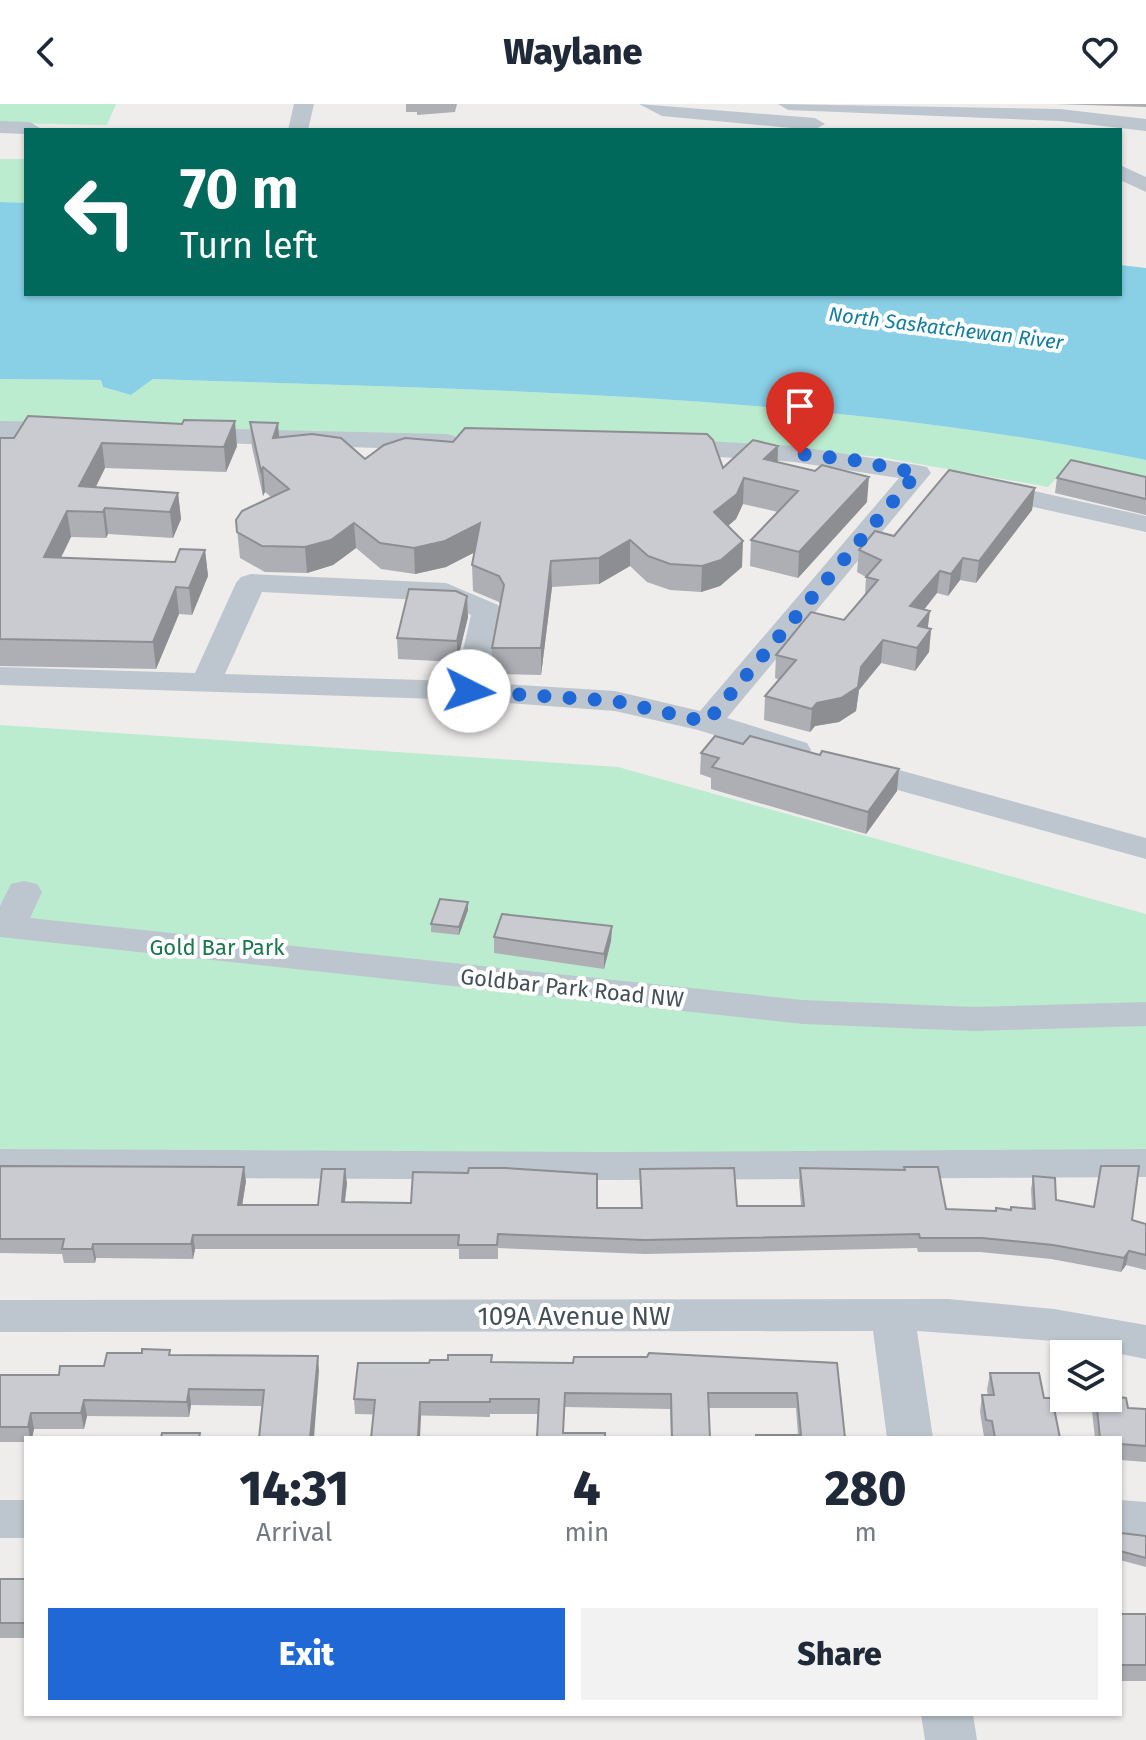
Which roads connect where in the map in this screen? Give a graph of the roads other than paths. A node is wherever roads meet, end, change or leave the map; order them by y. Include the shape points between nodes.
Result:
1 (304, 104) edge
2 (649, 104) edge
3 (788, 104) edge
4 (1146, 125) edge
5 (0, 127) edge
6 (843, 127) dead end
7 (30, 128) edge
8 (298, 128) edge
9 (1122, 171) edge
10 (1122, 172) edge
11 (1146, 176) edge
12 (1146, 186) edge
13 (0, 429) edge
14 (92, 432) edge
15 (166, 435) edge
16 (479, 443) edge
17 (642, 446) edge
18 (917, 473) junction
19 (1146, 524) edge
20 (0, 676) edge
21 (206, 682) junction
22 (469, 691) junction
23 (707, 722) junction
24 (1146, 849) edge
25 (24, 892) dead end
26 (4, 926) edge
27 (1146, 1014) edge
28 (0, 1163) edge
29 (1146, 1163) edge
30 (893, 1315) junction
31 (0, 1316) edge
32 (1146, 1342) edge
33 (910, 1436) edge
34 (0, 1519) edge
35 (24, 1519) edge
36 (1122, 1519) edge
37 (1146, 1522) edge
38 (947, 1716) edge
39 (951, 1740) edge

1 - 8 street
2 - 6 street via 662,110
3 - 4 street via 1060,115
5 - 7 street
9 - 11 street
10 - 12 street
13 - 14 street
15 - 16 street
17 - 18 street via 747,449
18 - 19 street
18 - 23 street
20 - 21 street
21 - 22 street
21 - 22 street via 251,583 446,592 487,611
22 - 23 street via 615,701
23 - 24 street
25 - 26 street
26 - 27 street, Goldbar Park Road NW via 803,1012 941,1021
28 - 29 street
30 - 31 street, 109A Avenue NW
30 - 32 street, 109A Avenue NW via 1002,1318
30 - 33 street
34 - 35 street
36 - 37 street
38 - 39 street

